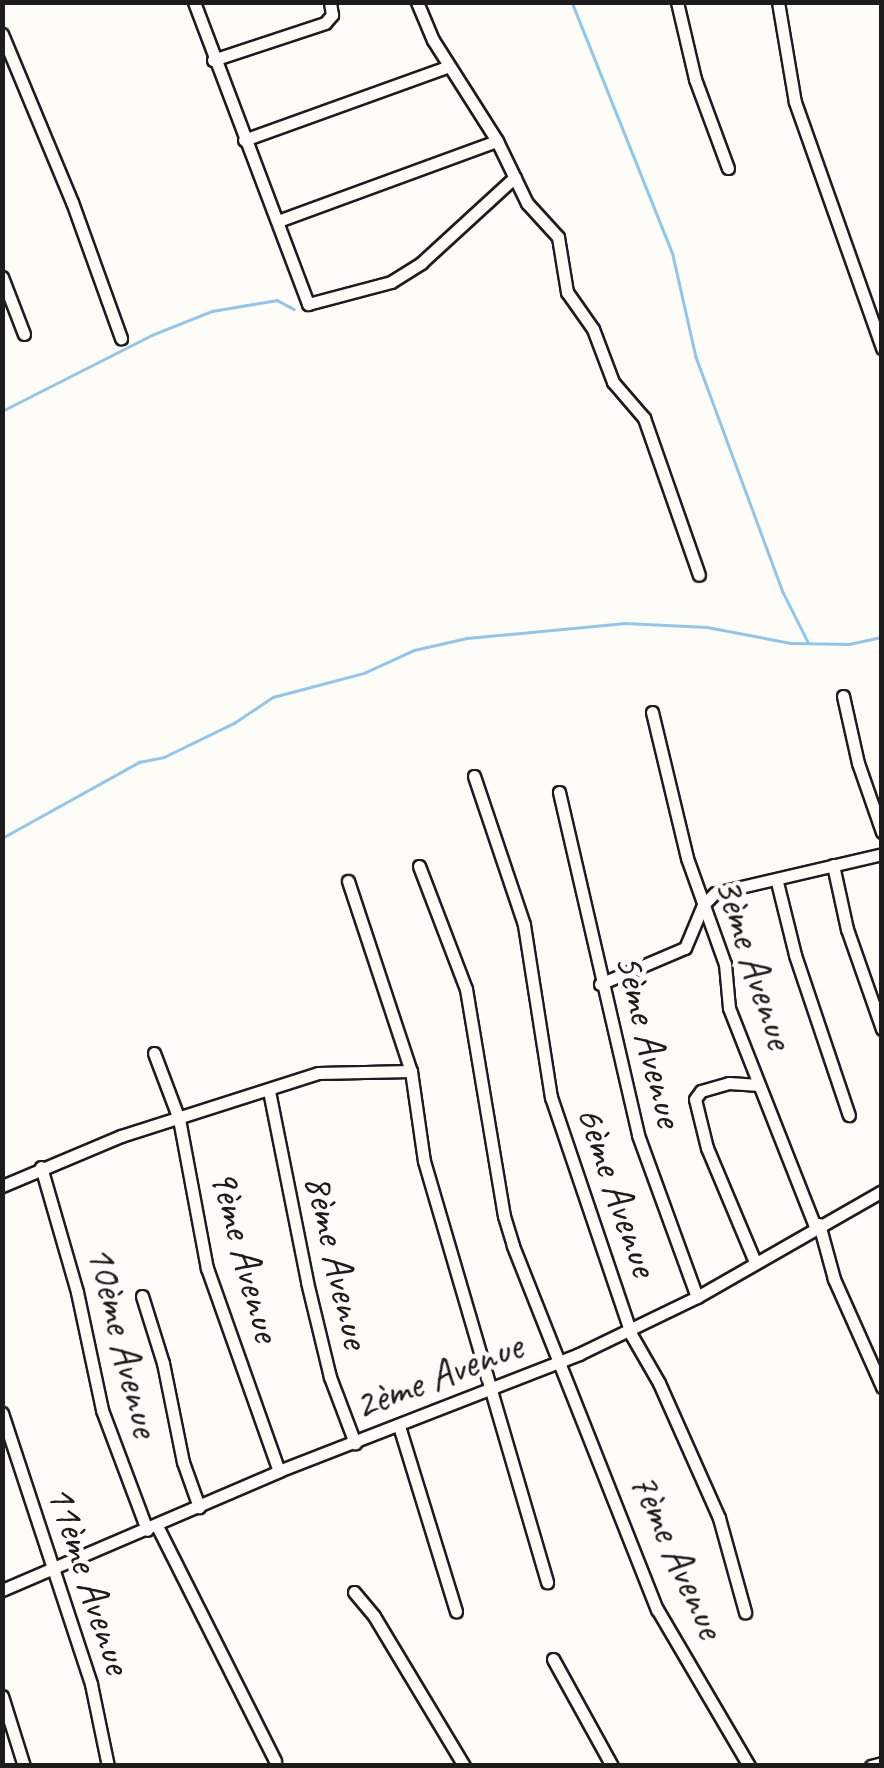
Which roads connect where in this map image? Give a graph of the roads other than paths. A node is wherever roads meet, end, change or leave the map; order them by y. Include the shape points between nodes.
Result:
1 (194, 2) edge
2 (330, 2) edge
3 (417, 2) edge
4 (677, 2) edge
5 (778, 2) edge
6 (2, 34) edge
7 (213, 60) junction
8 (448, 66) junction
9 (244, 140) junction
10 (496, 141) junction
11 (728, 168) dead end
12 (515, 177) junction
13 (278, 220) junction
14 (2, 278) edge
15 (24, 334) dead end
16 (121, 338) dead end
17 (882, 348) edge
18 (700, 575) dead end
19 (843, 696) dead end
20 (652, 712) dead end
21 (474, 776) dead end
22 (559, 792) dead end
23 (882, 832) edge
24 (882, 854) edge
25 (833, 865) junction
26 (419, 866) dead end
27 (348, 881) dead end
28 (777, 882) junction
29 (703, 905) junction
30 (600, 984) junction
31 (882, 1029) edge
32 (154, 1053) dead end
33 (411, 1071) junction
34 (759, 1085) junction
35 (268, 1091) junction
36 (849, 1115) dead end
37 (179, 1119) junction
38 (41, 1167) junction
39 (2, 1186) edge
40 (882, 1191) edge
41 (817, 1225) junction
42 (755, 1262) junction
43 (142, 1296) dead end
44 (696, 1297) junction
45 (630, 1330) junction
46 (560, 1363) junction
47 (882, 1386) edge
48 (489, 1392) junction
49 (2, 1413) edge
50 (399, 1426) junction
51 (355, 1443) junction
52 (278, 1471) junction
53 (200, 1507) junction
54 (152, 1528) junction
55 (54, 1569) junction
56 (547, 1582) dead end
57 (2, 1590) edge
58 (354, 1592) dead end
59 (456, 1610) dead end
60 (744, 1612) dead end
61 (552, 1659) dead end
62 (2, 1696) edge
63 (275, 1761) dead end
64 (882, 1763) edge
65 (24, 1766) edge
66 (108, 1766) edge
67 (464, 1766) edge
68 (612, 1766) edge
69 (748, 1766) edge
70 (871, 1766) edge

1 - 7 street
2 - 7 street via 325,23
3 - 8 street
4 - 11 street via 695,78
5 - 17 street via 795,102
6 - 16 street
7 - 9 street
8 - 9 street
8 - 10 street
9 - 13 street
10 - 12 street
10 - 13 street
12 - 13 street via 391,282 308,304
12 - 18 street via 527,203 558,237 567,292 593,329 613,382 644,418
14 - 15 street
19 - 23 street
20 - 29 street, 3ème Avenue
21 - 45 street, 6ème Avenue via 524,925 547,1086
22 - 30 street, 5ème Avenue
24 - 25 street
25 - 28 street
25 - 31 street via 846,929
26 - 46 street, 7ème Avenue via 466,988 504,1216
27 - 33 street
28 - 29 street via 715,892
28 - 36 street
29 - 30 street via 685,948
29 - 34 street, 3ème Avenue via 728,973 729,1008
30 - 44 street, 5ème Avenue via 642,1150
32 - 37 street, 9ème Avenue
33 - 35 street via 318,1073
33 - 48 street via 424,1162
34 - 41 street, 3ème Avenue
34 - 42 street via 708,1088 694,1108
35 - 37 street
35 - 51 street, 8ème Avenue via 311,1301
37 - 38 street
37 - 52 street, 9ème Avenue via 207,1268
38 - 39 street
38 - 54 street, 10ème Avenue via 102,1410
40 - 41 street, 2ème Avenue
41 - 42 street, 2ème Avenue
41 - 47 street, 3ème Avenue via 847,1313
42 - 44 street, 2ème Avenue
43 - 53 street
44 - 45 street, 2ème Avenue
45 - 46 street, 2ème Avenue
45 - 60 street, 6ème Avenue via 710,1497
46 - 48 street, 2ème Avenue
46 - 69 street, 7ème Avenue via 657,1610
48 - 50 street, 2ème Avenue
48 - 56 street
49 - 55 street, 11ème Avenue
50 - 51 street, 2ème Avenue
50 - 59 street
51 - 52 street, 2ème Avenue
52 - 53 street, 2ème Avenue
53 - 54 street, 2ème Avenue
54 - 55 street, 2ème Avenue
54 - 63 street, 10ème Avenue
55 - 57 street, 2ème Avenue
55 - 66 street, 11ème Avenue
58 - 67 street
61 - 68 street
62 - 65 street
64 - 70 street

